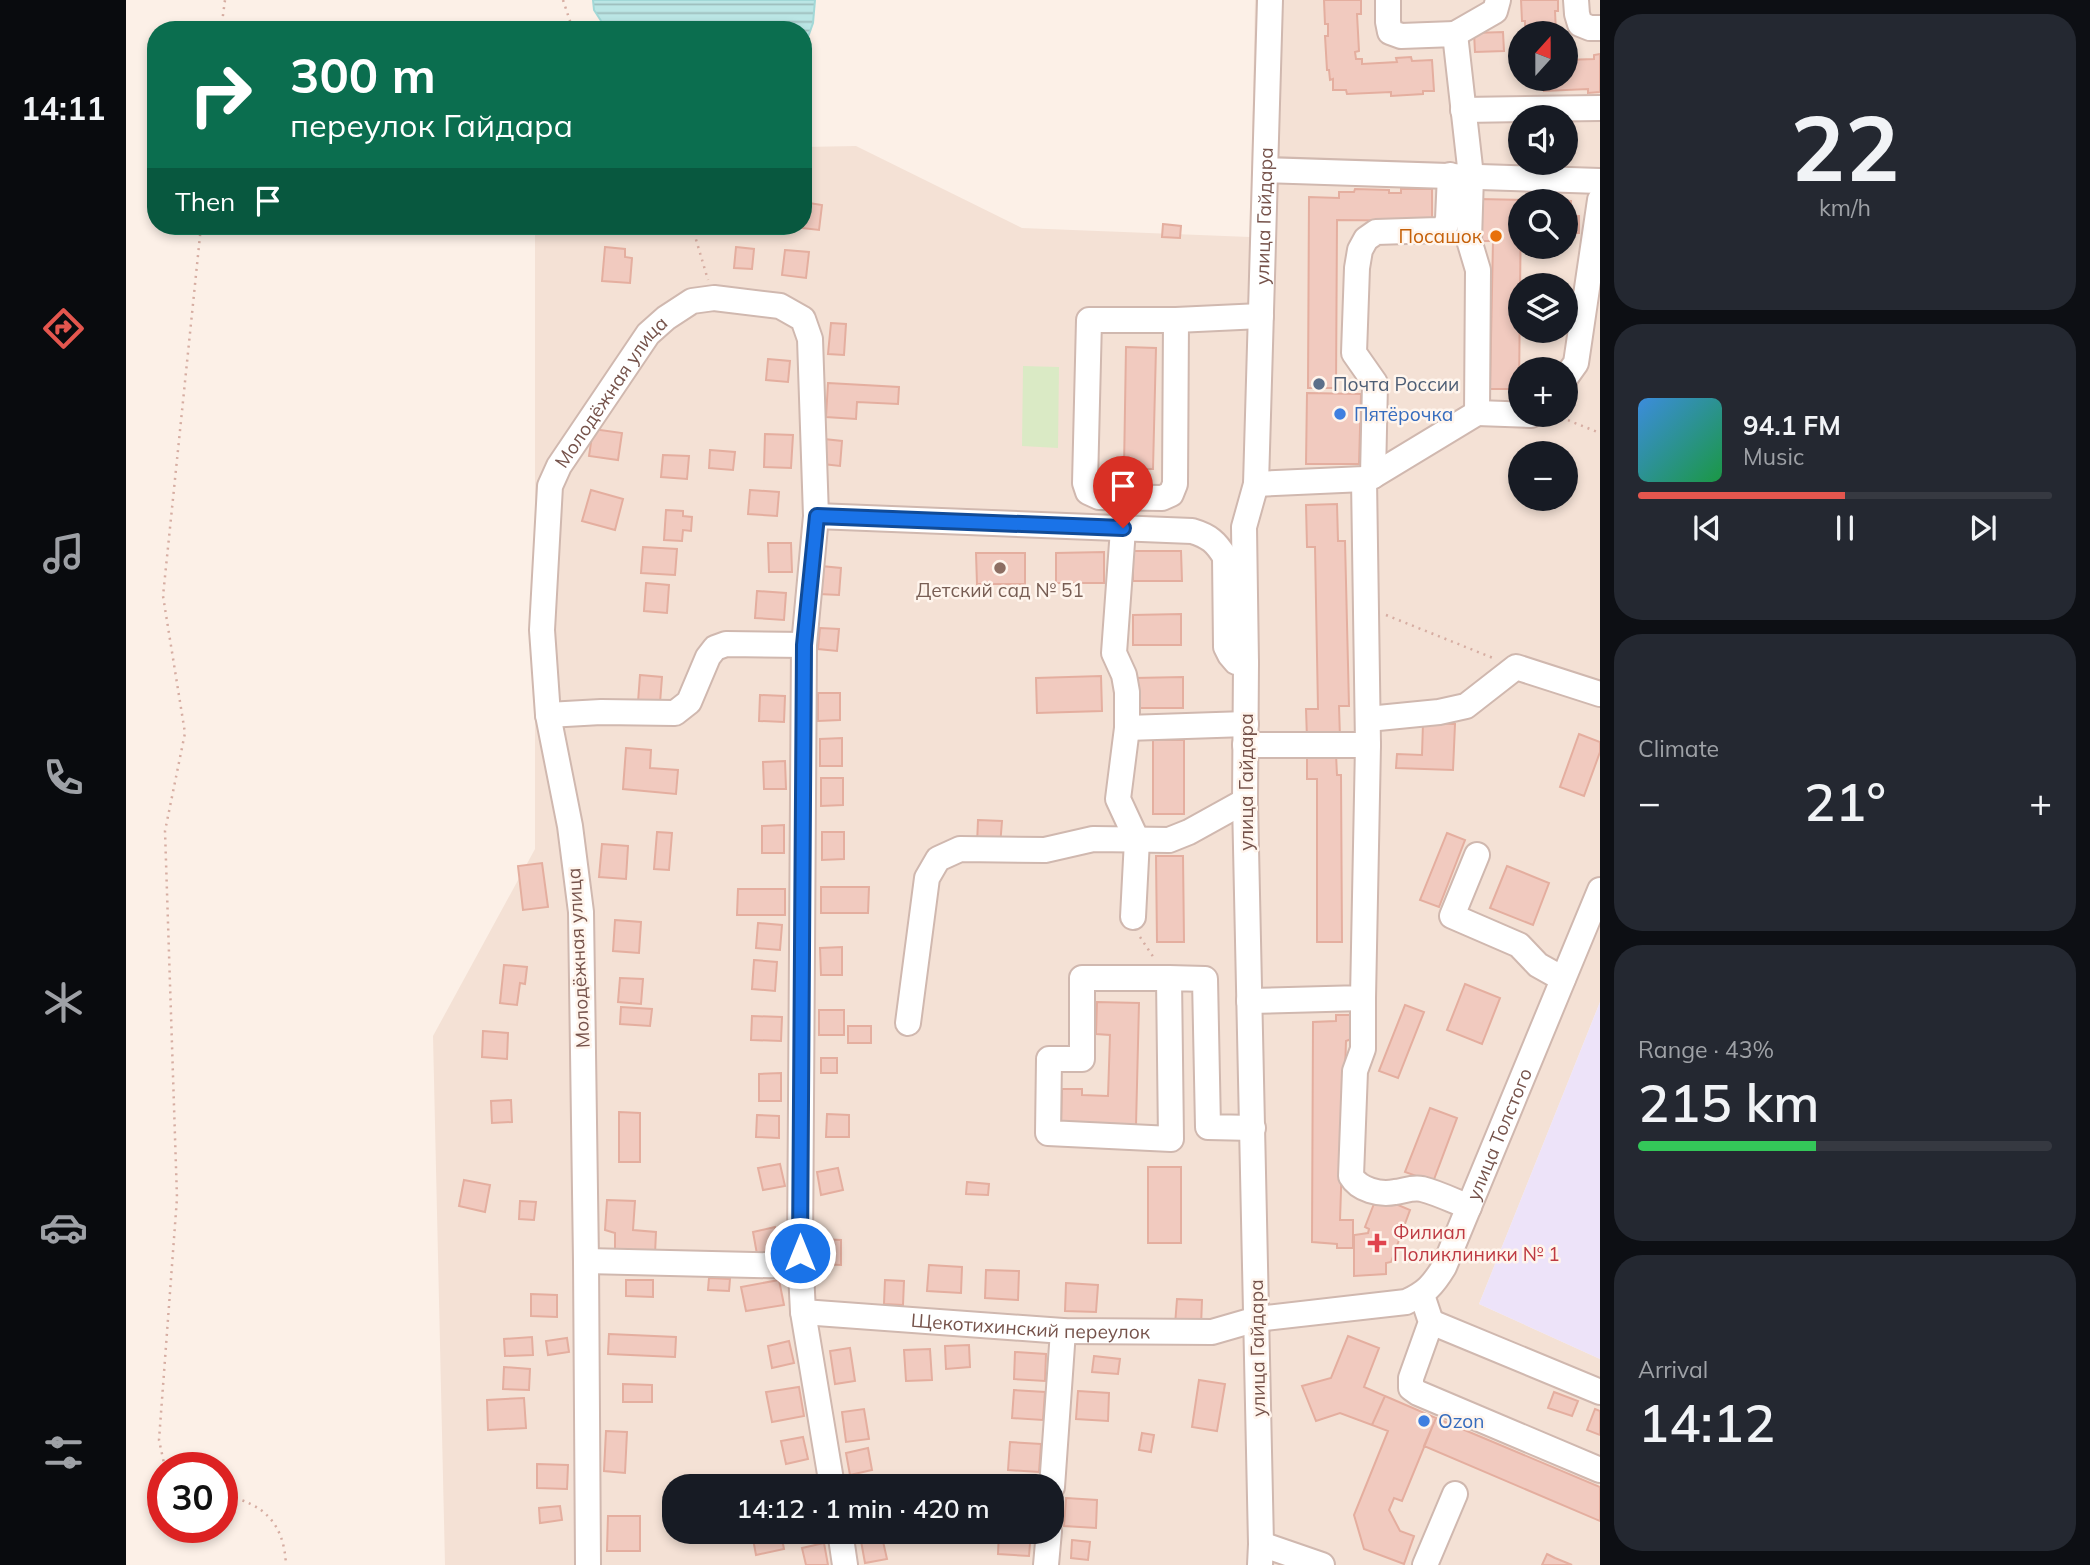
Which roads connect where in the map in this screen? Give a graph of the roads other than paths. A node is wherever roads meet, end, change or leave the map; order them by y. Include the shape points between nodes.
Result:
1 (1270, 0) edge
2 (1388, 0) edge
3 (1498, 0) edge
4 (1576, 0) edge
5 (1600, 28) edge
6 (1455, 34) junction
7 (1600, 108) edge
8 (1463, 110) junction
9 (1266, 170) junction
10 (1460, 175) junction
11 (1600, 181) edge
12 (1600, 200) edge
13 (1261, 316) junction
14 (1176, 320) junction
15 (1577, 357) edge
16 (1476, 413) junction
17 (1508, 415) edge
18 (1368, 477) junction
19 (1256, 484) junction
20 (817, 516) junction
21 (1123, 528) junction
22 (804, 645) junction
23 (1246, 663) junction
24 (1600, 694) edge
25 (548, 715) junction
26 (1368, 719) junction
27 (1127, 728) junction
28 (1245, 735) junction
29 (1368, 745) junction
30 (1245, 801) junction
31 (1137, 840) junction
32 (1477, 855) dead end
33 (1600, 890) edge
34 (1133, 917) road end
35 (1165, 972) junction
36 (1563, 979) junction
37 (1363, 999) junction
38 (1249, 1001) junction
39 (908, 1023) dead end
40 (1253, 1128) junction
41 (1469, 1207) junction
42 (586, 1261) junction
43 (801, 1266) junction
44 (1422, 1295) junction
45 (803, 1312) junction
46 (1257, 1320) junction
47 (1431, 1322) junction
48 (1063, 1331) junction
49 (1600, 1392) edge
50 (1600, 1470) edge
51 (830, 1474) edge
52 (1053, 1474) edge
53 (1455, 1494) dead end
54 (842, 1544) edge
55 (1048, 1544) edge
56 (1260, 1555) edge
57 (587, 1565) edge
58 (845, 1565) edge
59 (1046, 1565) edge
60 (1322, 1565) edge
61 (1425, 1565) edge

1 - 9 street, улица Гайдара
2 - 6 street via 1390,32 1401,36
3 - 6 street via 1494,11
4 - 5 street via 1580,24
6 - 8 street
7 - 8 street
8 - 10 street
9 - 10 street
9 - 13 street, улица Гайдара
10 - 11 street
10 - 16 street via 1478,270
10 - 18 street via 1445,227 1376,232 1360,250 1354,353 1375,383
12 - 15 street
13 - 14 street
13 - 19 street, улица Гайдара
14 - 14 street via 1089,320 1085,482 1088,492 1098,497 1163,498 1171,494 1175,484
16 - 17 street
16 - 18 street
18 - 19 street
18 - 26 street
19 - 23 street, улица Гайдара via 1244,527
20 - 21 street
20 - 22 street
20 - 25 street, Молодёжная улица via 810,339 803,319 780,306 713,298 692,301 666,318 648,334 550,486 542,630
21 - 23 street via 1192,531 1218,544 1225,556 1226,647 1236,662
21 - 27 street via 1114,653 1124,675
22 - 25 street via 726,644 715,648 689,702 675,713
22 - 43 street
23 - 28 street, улица Гайдара
24 - 26 street via 1516,667 1466,706
25 - 42 street, Молодёжная улица via 570,826 580,912
26 - 29 street
27 - 28 street
27 - 31 street via 1118,799
28 - 29 street
28 - 30 street, улица Гайдара
29 - 37 street
30 - 31 street via 1169,840
30 - 38 street, улица Гайдара
31 - 34 street
31 - 39 street via 1093,839 1045,850 960,849 938,859 927,878
32 - 36 street via 1452,916 1519,945 1538,965
33 - 36 street, улица Толстого
35 - 35 street via 1082,978 1082,1059 1049,1059 1048,1133 1171,1139
35 - 40 street via 1205,979 1208,1127
36 - 41 street, улица Толстого
37 - 38 street
37 - 41 street via 1351,1176 1361,1187 1382,1193 1422,1189
38 - 40 street, улица Гайдара
40 - 46 street, улица Гайдара
41 - 44 street, улица Толстого via 1444,1266
42 - 43 street
42 - 57 street, Молодёжная улица
43 - 45 street
44 - 46 street via 1406,1302
44 - 47 street
45 - 48 street, Щекотихинский переулок
45 - 51 street
46 - 48 street, Щекотихинский переулок via 1212,1332
46 - 56 street, улица Гайдара
47 - 49 street
47 - 50 street via 1411,1388
48 - 52 street
53 - 61 street
54 - 58 street
55 - 59 street
56 - 60 street

